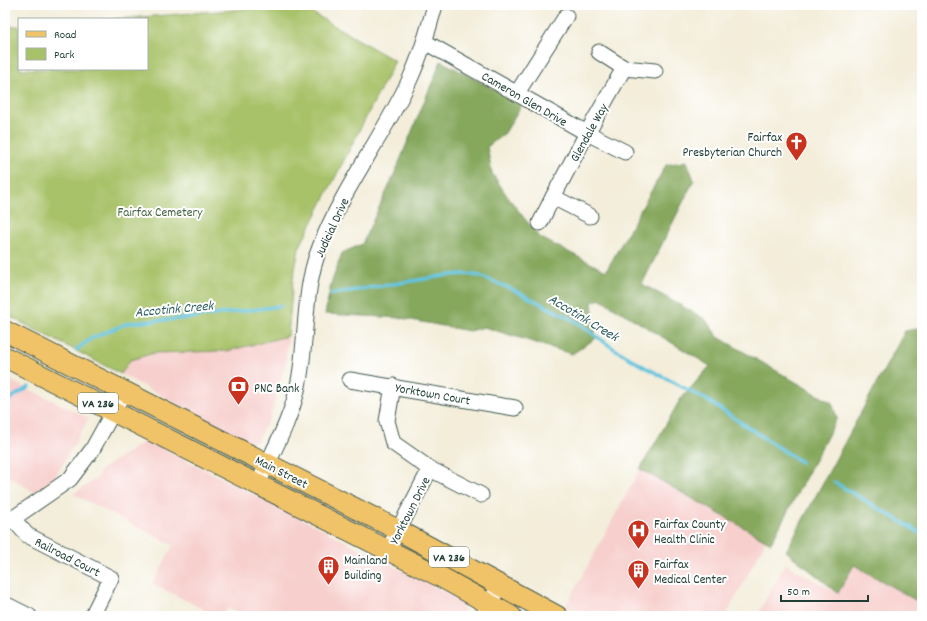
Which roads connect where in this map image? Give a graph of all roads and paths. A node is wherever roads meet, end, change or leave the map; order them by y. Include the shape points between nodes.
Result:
1 (435, 5) edge
2 (566, 16) dead end
3 (425, 42) junction
4 (599, 52) dead end
5 (624, 68) junction
6 (655, 71) dead end
7 (517, 93) junction
8 (587, 133) junction
9 (625, 152) dead end
10 (553, 197) junction
11 (590, 216) dead end
12 (540, 223) dead end
13 (5, 331) edge
14 (5, 357) edge
15 (350, 380) dead end
16 (393, 386) junction
17 (124, 392) junction
18 (515, 408) dead end
19 (113, 411) junction
20 (267, 464) junction
21 (430, 469) junction
22 (258, 484) junction
23 (481, 495) dead end
24 (9, 522) edge
25 (398, 530) junction
26 (388, 550) junction
27 (500, 584) junction
28 (5, 604) edge
29 (486, 610) edge
30 (29, 616) edge
31 (92, 616) edge
32 (511, 616) edge
33 (557, 616) edge

1 - 3 street, Judicial Drive
2 - 7 street
3 - 7 street, Cameron Glen Drive
3 - 20 street, Judicial Drive via 409,80 337,210 320,246 310,286 298,387
4 - 5 street
5 - 6 street
5 - 8 street, Glendale Way
7 - 8 street, Cameron Glen Drive
8 - 9 street, Cameron Glen Drive
8 - 10 street, Glendale Way
10 - 11 street
10 - 12 street, Glendale Way
13 - 17 main road, Main Street / VA 236
14 - 19 main road, Main Street / VA 236
15 - 16 street, Yorktown Court
16 - 18 street, Yorktown Court
16 - 21 street, Yorktown Drive via 387,421 393,443
17 - 19 street
17 - 20 main road, Main Street / VA 236
19 - 22 main road, Main Street / VA 236
19 - 24 street via 92,450 70,479
20 - 22 street, Judicial Drive
20 - 25 main road, Main Street / VA 236
21 - 23 street, Yorktown Drive
21 - 25 street, Yorktown Drive
22 - 26 main road, Main Street / VA 236
24 - 31 street, Railroad Court via 27,535 111,578
25 - 26 street, Yorktown Drive
25 - 27 main road, Main Street / VA 236
26 - 29 main road, Main Street / VA 236
27 - 29 street
27 - 33 main road, Main Street / VA 236
28 - 30 street
29 - 32 main road, Main Street / VA 236

